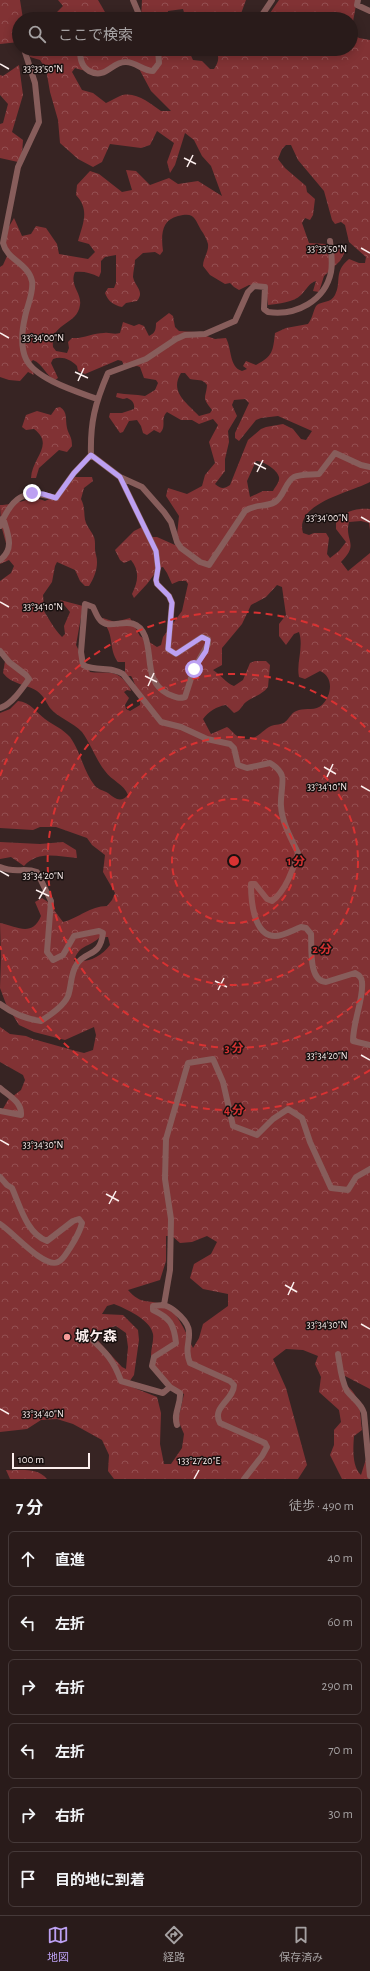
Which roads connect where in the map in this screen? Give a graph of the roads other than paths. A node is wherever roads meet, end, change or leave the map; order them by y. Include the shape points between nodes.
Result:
1 (133, 0) edge
2 (272, 0) edge
3 (358, 0) edge
4 (370, 11) edge
5 (138, 12) edge
6 (264, 12) edge
7 (26, 56) edge
8 (80, 56) edge
9 (158, 56) edge
10 (330, 241) dead end
11 (97, 399) junction
12 (91, 455) junction
13 (370, 467) edge
14 (120, 477) junction
15 (3, 518) junction
16 (0, 526) edge
17 (0, 560) edge
18 (0, 651) edge
19 (0, 708) edge
20 (0, 867) edge
21 (0, 1004) edge
22 (370, 1045) edge
23 (0, 1088) edge
24 (0, 1111) edge
25 (370, 1169) edge
26 (0, 1177) edge
27 (0, 1224) edge
28 (164, 1305) junction
29 (90, 1338) dead end
30 (338, 1354) dead end
31 (170, 1387) junction
32 (177, 1425) dead end
33 (370, 1476) edge
34 (244, 1479) edge

1 - 5 street
2 - 6 street
3 - 4 street via 357,5
7 - 11 street via 35,83 39,122 18,167 3,243 7,254 26,268 32,283 22,334 23,348 26,360 38,372 74,391
8 - 9 street via 81,63 94,74 126,62 153,71 159,63
10 - 11 street via 330,278 312,303 287,313 268,312 264,308 265,287 254,286 248,292 235,321 205,334 185,335 146,359 108,373
11 - 12 street via 92,423
12 - 14 street
12 - 15 street via 56,498 32,493 22,496 16,499
13 - 14 street via 361,466 335,453 319,474 295,477 277,501 269,505 253,506 245,511 209,565 200,562 181,548 164,512 142,487
14 - 22 street via 156,551 157,584 172,603 168,649 176,654 202,637 208,640 208,644 194,669 185,697 179,698 165,692 153,678 145,635 137,626 125,622 108,624 101,621 93,607 85,604 81,652 84,665 92,669 118,671 123,674 161,722 181,727 207,739 230,744 234,748 238,765 247,768 270,763 281,772 281,809 298,852 279,896 272,901 252,884 253,910 265,932 272,936 280,936 301,927 309,930 313,968 316,978 321,982 355,973 359,975 362,980 362,992 353,1041
15 - 16 street
15 - 17 street via 10,547 7,555
18 - 19 street via 29,679 7,704
20 - 21 street via 10,871 37,872 51,901 47,952 54,960 63,955 74,936 99,931 103,933 98,949 77,962 65,1001 41,1021 27,1019
23 - 24 street via 19,1105 22,1115
25 - 28 street via 356,1177 348,1190 331,1188 302,1118 288,1109 257,1135 233,1126 223,1082 213,1059 188,1063 166,1139 165,1178 170,1219 170,1270
26 - 27 street via 12,1188 27,1222 39,1238 47,1241 73,1221 79,1219 82,1223 64,1256 58,1262 52,1263 37,1255
28 - 31 street via 153,1306 153,1310 166,1316 174,1329 176,1343 154,1357 152,1366
28 - 34 street via 169,1306 188,1325 190,1335 187,1356 190,1363 234,1385 234,1390 219,1409 217,1418 220,1423 265,1443 267,1447
29 - 31 street via 115,1364 121,1381 163,1393
30 - 33 street via 343,1381 348,1391 362,1406 364,1413
31 - 32 street via 180,1393 174,1417

